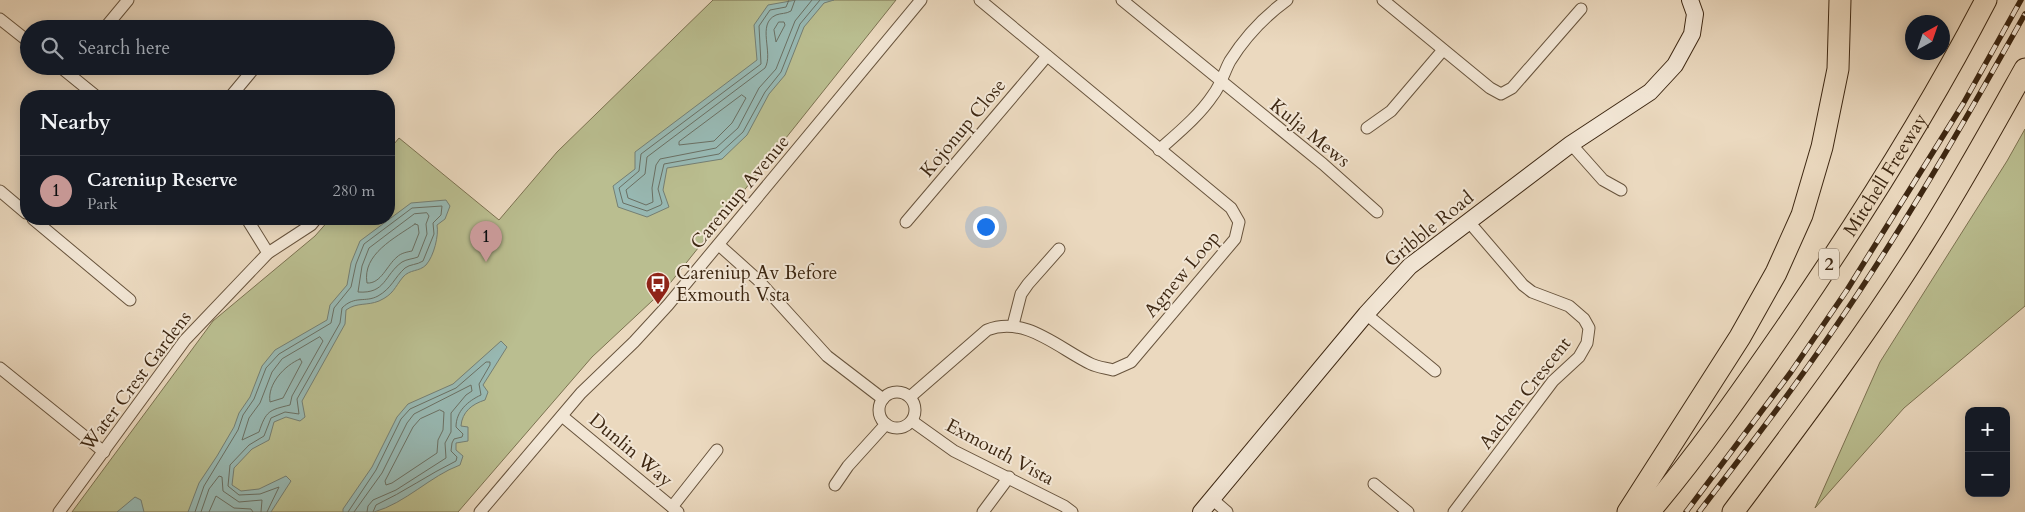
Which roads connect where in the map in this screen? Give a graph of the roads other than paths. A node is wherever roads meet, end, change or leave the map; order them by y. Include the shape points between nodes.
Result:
1 (128, 0) edge
2 (921, 0) edge
3 (980, 0) edge
4 (1122, 0) edge
5 (1288, 0) edge
6 (1384, 0) edge
7 (1690, 0) edge
8 (1840, 0) edge
9 (1986, 0) edge
10 (1396, 4) edge
11 (1580, 8) dead end
12 (0, 19) edge
13 (111, 20) edge
14 (20, 35) edge
15 (1443, 50) junction
16 (1047, 56) junction
17 (2025, 69) edge
18 (73, 75) edge
19 (248, 75) edge
20 (1221, 82) junction
21 (2025, 88) edge
22 (90, 90) edge
23 (236, 90) edge
24 (1367, 128) dead end
25 (1571, 144) junction
26 (1159, 150) junction
27 (1972, 164) junction
28 (1621, 190) dead end
29 (0, 191) edge
30 (20, 208) edge
31 (1377, 212) dead end
32 (906, 222) dead end
33 (1468, 222) junction
34 (40, 225) edge
35 (251, 225) edge
36 (311, 225) edge
37 (719, 245) junction
38 (1059, 249) dead end
39 (268, 253) junction
40 (130, 300) dead end
41 (1366, 314) junction
42 (1013, 325) junction
43 (0, 368) edge
44 (1435, 371) dead end
45 (910, 397) junction
46 (882, 399) junction
47 (562, 416) junction
48 (912, 421) junction
49 (886, 424) junction
50 (717, 450) dead end
51 (104, 452) junction
52 (1009, 477) junction
53 (1374, 484) dead end
54 (835, 485) dead end
55 (1212, 499) junction
56 (675, 510) edge
57 (59, 512) edge
58 (480, 512) edge
59 (983, 512) edge
60 (1072, 512) edge
61 (1201, 512) edge
62 (1227, 512) edge
63 (1408, 512) edge
64 (1454, 512) edge
65 (1628, 512) edge
66 (1649, 512) edge
67 (1733, 512) edge

1 - 13 street
2 - 37 street, Careniup Avenue
3 - 16 street, Agnew Loop
4 - 20 street, Kulja Mews
5 - 20 street via 1267,15 1244,41
6 - 10 street
7 - 25 street, Gribble Road via 1695,14 1692,34 1675,65 1650,92
8 - 65 highway via 1838,69 1822,147 1802,215 1776,273 1740,338
9 - 66 highway, Mitchell Freeway / 2 via 1932,98 1828,266 1720,421
10 - 15 street
11 - 15 street via 1512,88 1501,94
12 - 14 street
15 - 24 street via 1391,111
16 - 26 street, Agnew Loop
16 - 32 street, Kojonup Close
17 - 27 highway
18 - 22 street
19 - 23 street
20 - 26 street via 1196,116
20 - 31 street, Kulja Mews
21 - 27 highway
25 - 28 street via 1603,180
25 - 33 street, Gribble Road
26 - 42 street, Agnew Loop via 1231,208 1238,222 1234,239 1131,362 1113,370 1092,364 1056,343
27 - 67 highway via 1868,328
29 - 30 street
33 - 41 street, Gribble Road via 1410,266
33 - 64 street, Aachen Crescent via 1515,278 1532,292 1568,306 1584,319 1589,336 1584,351 1553,381
34 - 40 street
35 - 39 street
36 - 39 street, Water Crest Gardens
37 - 46 street via 758,280 827,356
37 - 47 street, Careniup Avenue via 634,342
38 - 42 street via 1024,289
39 - 51 street, Water Crest Gardens via 185,340
41 - 44 street
41 - 55 street, Gribble Road
42 - 45 street via 1001,324 987,330
43 - 51 street
45 - 46 street via 893,392
45 - 48 street via 916,409
46 - 49 street via 879,412
47 - 56 street, Dunlin Way
47 - 58 street, Careniup Avenue
48 - 49 street via 902,428
48 - 52 street, Exmouth Vista via 954,451
49 - 54 street
50 - 56 street
51 - 57 street, Water Crest Gardens
52 - 59 street
52 - 60 street, Exmouth Vista
53 - 63 street
55 - 61 street, Gribble Road
55 - 62 street

